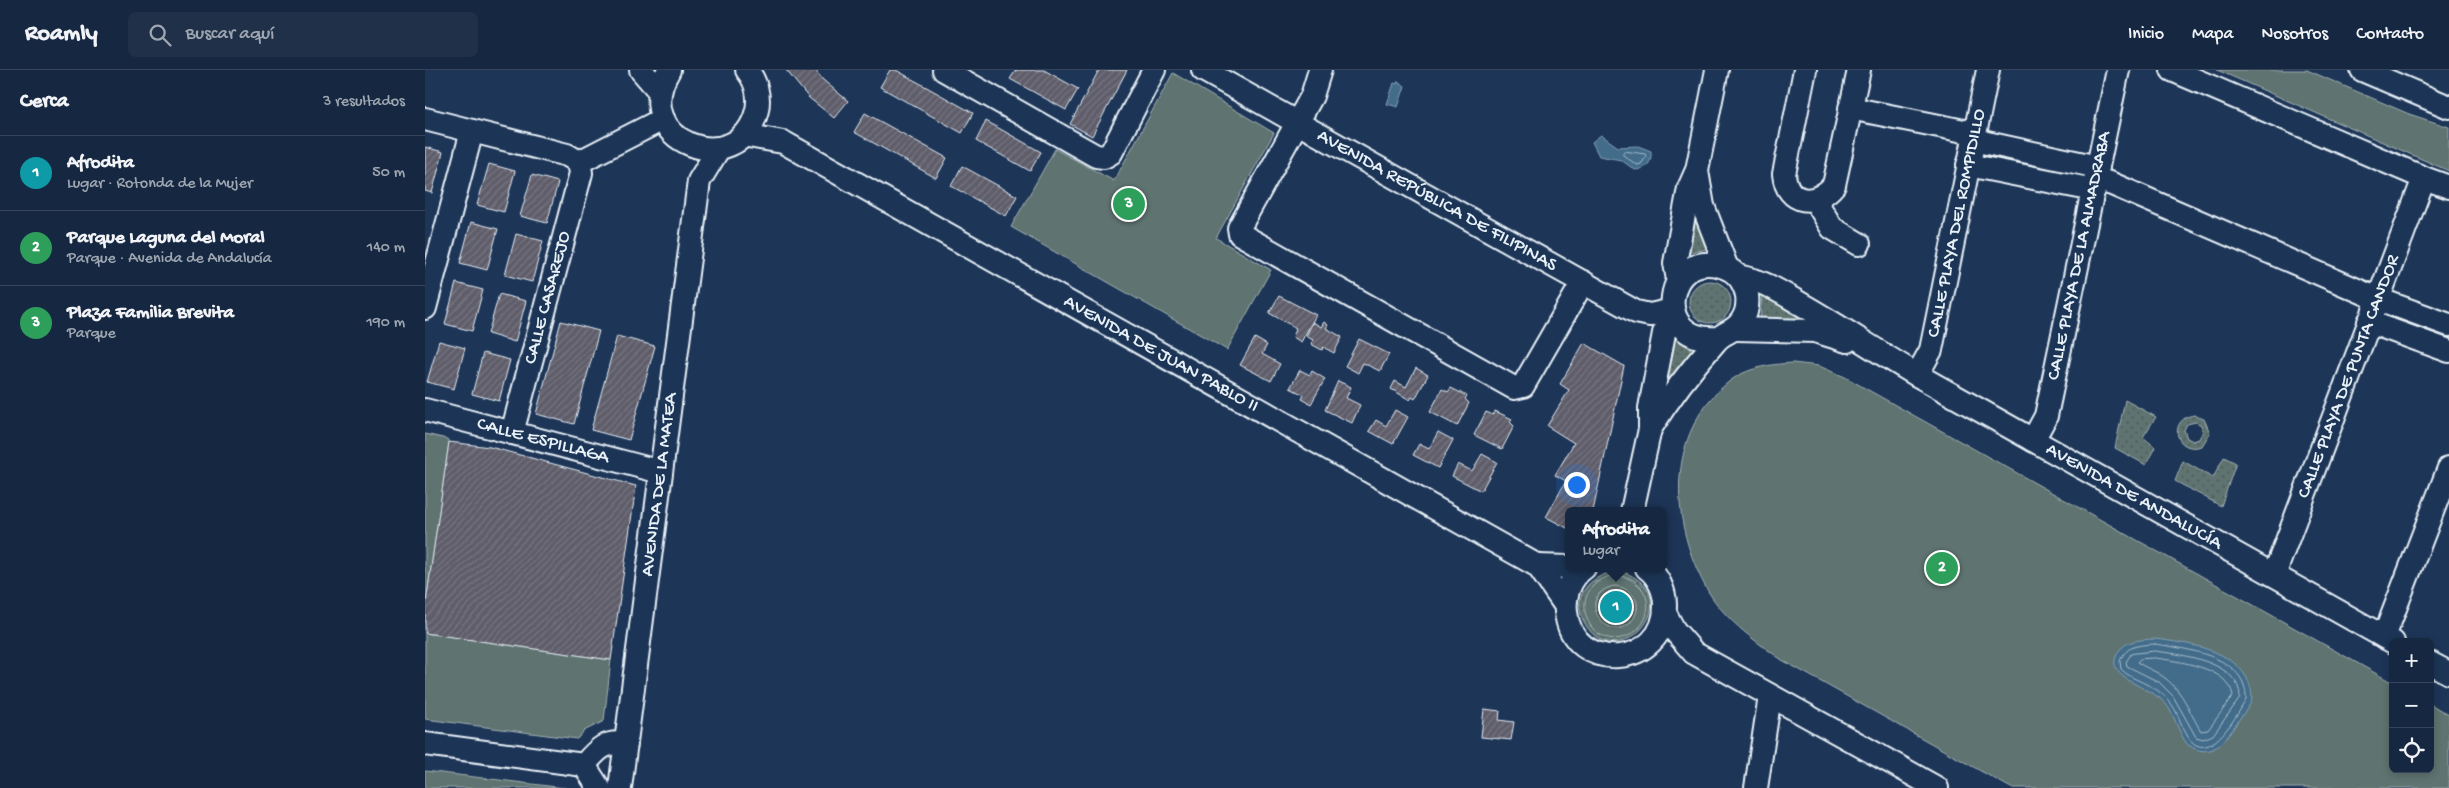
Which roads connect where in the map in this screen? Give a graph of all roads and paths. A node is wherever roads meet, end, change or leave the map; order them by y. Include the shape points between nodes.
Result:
1 (641, 70) edge
2 (669, 70) edge
3 (747, 70) edge
4 (944, 70) edge
5 (1154, 70) edge
6 (1203, 70) edge
7 (1320, 70) edge
8 (1717, 70) edge
9 (1805, 70) edge
10 (1859, 70) edge
11 (1988, 70) edge
12 (2118, 70) edge
13 (2172, 70) edge
14 (2361, 70) edge
15 (660, 92) junction
16 (758, 105) junction
17 (2449, 107) edge
18 (1850, 108) junction
19 (425, 119) edge
20 (663, 119) junction
21 (1297, 124) junction
22 (472, 131) junction
23 (743, 135) junction
24 (1974, 137) junction
25 (783, 142) junction
26 (689, 145) junction
27 (719, 148) junction
28 (579, 162) junction
29 (1968, 165) junction
30 (1697, 170) junction
31 (2424, 178) junction
32 (2096, 179) junction
33 (699, 181) junction
34 (2449, 187) edge
35 (1815, 200) junction
36 (1859, 244) dead end
37 (1732, 272) junction
38 (1678, 280) junction
39 (1583, 282) junction
40 (2378, 299) junction
41 (425, 308) edge
42 (1673, 312) junction
43 (2369, 322) junction
44 (2449, 325) edge
45 (1727, 334) junction
46 (1874, 350) junction
47 (2449, 351) edge
48 (1917, 375) junction
49 (425, 410) edge
50 (1650, 430) junction
51 (512, 433) junction
52 (2033, 440) junction
53 (2449, 468) edge
54 (661, 472) junction
55 (1633, 507) edge
56 (1538, 566) junction
57 (1565, 567) edge
58 (1575, 572) edge
59 (1650, 572) edge
60 (2274, 575) junction
61 (1565, 605) junction
62 (1665, 613) junction
63 (2388, 640) edge
64 (1647, 646) junction
65 (1694, 653) junction
66 (2434, 665) edge
67 (2449, 673) edge
68 (1771, 696) junction
69 (425, 744) edge
70 (626, 744) junction
71 (584, 765) junction
72 (599, 788) edge
73 (620, 788) edge
74 (1756, 788) edge
75 (1937, 788) edge

1 - 15 street
2 - 15 street
3 - 16 street via 757,90
4 - 5 street via 1096,156 1104,157 1111,153
6 - 21 street, AVENIDA REPÚBLICA DE FILIPINAS
7 - 21 street via 1312,96
8 - 30 street
9 - 35 street via 1784,174 1785,186 1791,194
10 - 18 street
11 - 24 street, CALLE PLAYA DEL ROMPIDILLO
12 - 32 street, CALLE PLAYA DE LA ALMADRABA
13 - 31 street
14 - 17 street
15 - 20 street via 659,106
16 - 23 street via 751,126
16 - 25 street, AVENIDA DE JUAN PABLO II
18 - 24 street
18 - 35 street via 1834,185 1826,195
19 - 22 street
20 - 26 street via 676,137
20 - 28 street
21 - 39 street, AVENIDA REPÚBLICA DE FILIPINAS
21 - 39 street via 1239,228 1240,234 1514,388 1523,386
22 - 28 street via 567,155
22 - 41 street
23 - 25 street, AVENIDA DE JUAN PABLO II
23 - 27 street
24 - 29 street, CALLE PLAYA DEL ROMPIDILLO
24 - 32 street
25 - 56 street, AVENIDA DE JUAN PABLO II
26 - 27 street via 703,149
26 - 33 street, AVENIDA DE LA MATEA
27 - 33 street, AVENIDA DE LA MATEA
28 - 51 street, CALLE CASAREJO via 581,172
29 - 32 street
29 - 48 street, CALLE PLAYA DEL ROMPIDILLO via 1931,350
30 - 37 street via 1703,206
30 - 38 street via 1689,188 1675,263
31 - 34 street
31 - 40 street, CALLE PLAYA DE PUNTA CANDOR
32 - 40 street
32 - 52 street, CALLE PLAYA DE LA ALMADRABA via 2046,416
33 - 54 street, AVENIDA DE LA MATEA
35 - 36 street via 1832,228
37 - 38 street via 1711,264 1695,267
37 - 45 street via 1744,286 1747,303 1743,320
37 - 46 street, AVENIDA DE ANDALUCÍA via 1758,280 1852,333
38 - 42 street via 1674,289
39 - 42 street, AVENIDA REPÚBLICA DE FILIPINAS via 1636,312 1650,315
40 - 43 street, CALLE PLAYA DE PUNTA CANDOR
40 - 44 street
42 - 45 street via 1687,332 1707,339
42 - 50 street via 1665,333 1650,408
43 - 47 street
43 - 60 street, CALLE PLAYA DE PUNTA CANDOR
45 - 46 street, AVENIDA DE ANDALUCÍA via 1815,331
45 - 50 street via 1671,396
46 - 48 street, AVENIDA DE ANDALUCÍA
48 - 52 street, AVENIDA DE ANDALUCÍA
49 - 51 street, CALLE ESPILLAGA
50 - 55 street
51 - 54 street, CALLE ESPILLAGA
52 - 60 street, AVENIDA DE ANDALUCÍA
53 - 63 street
54 - 70 street, AVENIDA DE LA MATEA
56 - 57 street, AVENIDA DE JUAN PABLO II
56 - 61 street, AVENIDA DE JUAN PABLO II
58 - 61 street
59 - 62 street via 1660,584 1665,598
60 - 63 street, AVENIDA DE ANDALUCÍA
61 - 64 street via 1572,632 1592,652 1620,657
62 - 64 street via 1659,631
62 - 65 street via 1674,630
64 - 65 street
65 - 68 street
66 - 67 street
68 - 74 street
68 - 75 street
69 - 71 street
70 - 71 street via 615,742 600,746
70 - 73 street, AVENIDA DE LA MATEA
71 - 72 street

